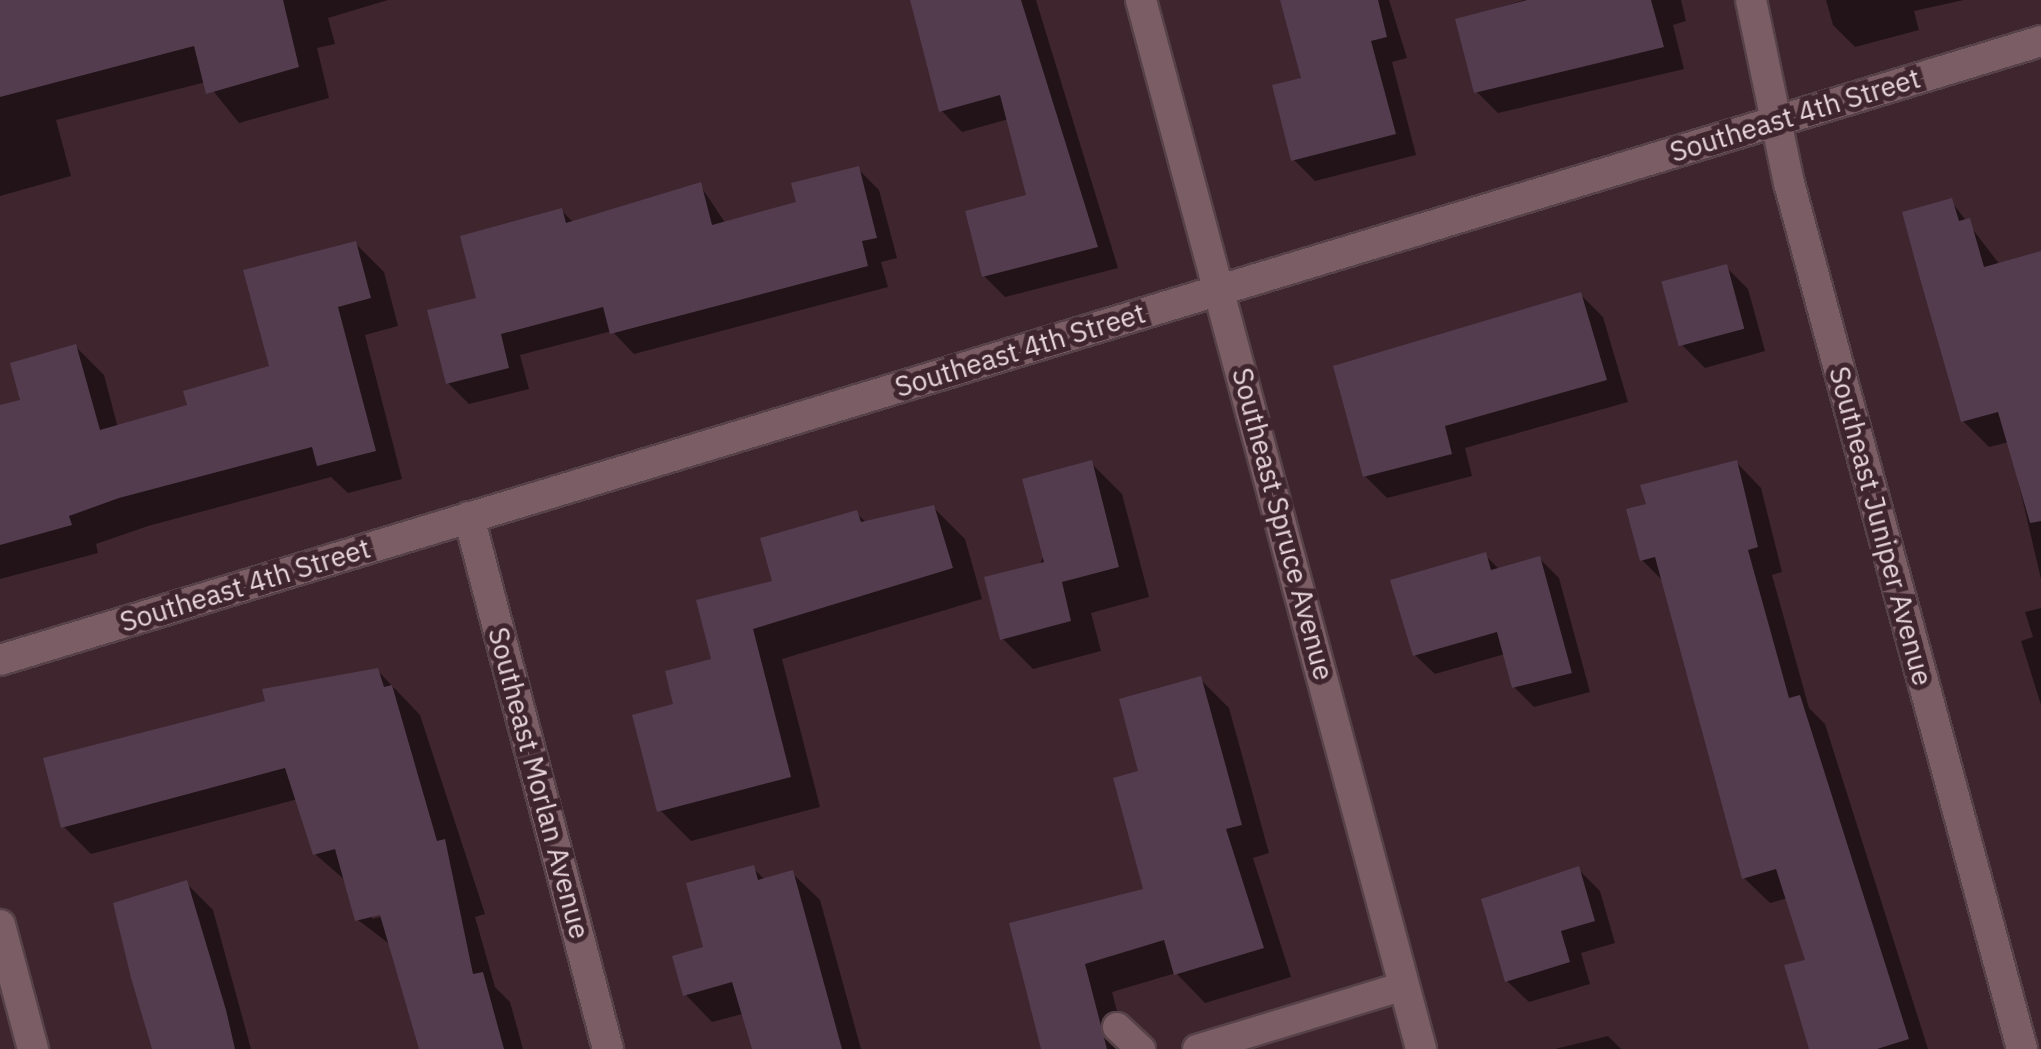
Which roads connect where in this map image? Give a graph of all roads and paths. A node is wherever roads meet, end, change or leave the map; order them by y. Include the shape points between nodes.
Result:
1 (1141, 0) edge
2 (1751, 0) edge
3 (2041, 41) edge
4 (1776, 121) junction
5 (1221, 290) junction
6 (469, 517) junction
7 (0, 660) edge
8 (0, 925) edge
9 (1404, 986) junction
10 (1117, 1026) dead end
11 (33, 1049) edge
12 (608, 1049) edge
13 (1140, 1049) edge
14 (1196, 1049) edge
15 (1420, 1049) edge
16 (2022, 1049) edge

1 - 5 street, Southeast Spruce Avenue
2 - 4 street, Southeast Juniper Avenue
3 - 4 street, Southeast 4th Street
4 - 5 street, Southeast 4th Street
4 - 16 street, Southeast Juniper Avenue
5 - 6 street, Southeast 4th Street
5 - 9 street, Southeast Spruce Avenue
6 - 7 street, Southeast 4th Street
6 - 12 street, Southeast Morlan Avenue
8 - 11 street
9 - 14 lane
9 - 15 street, Southeast Spruce Avenue
10 - 13 lane

